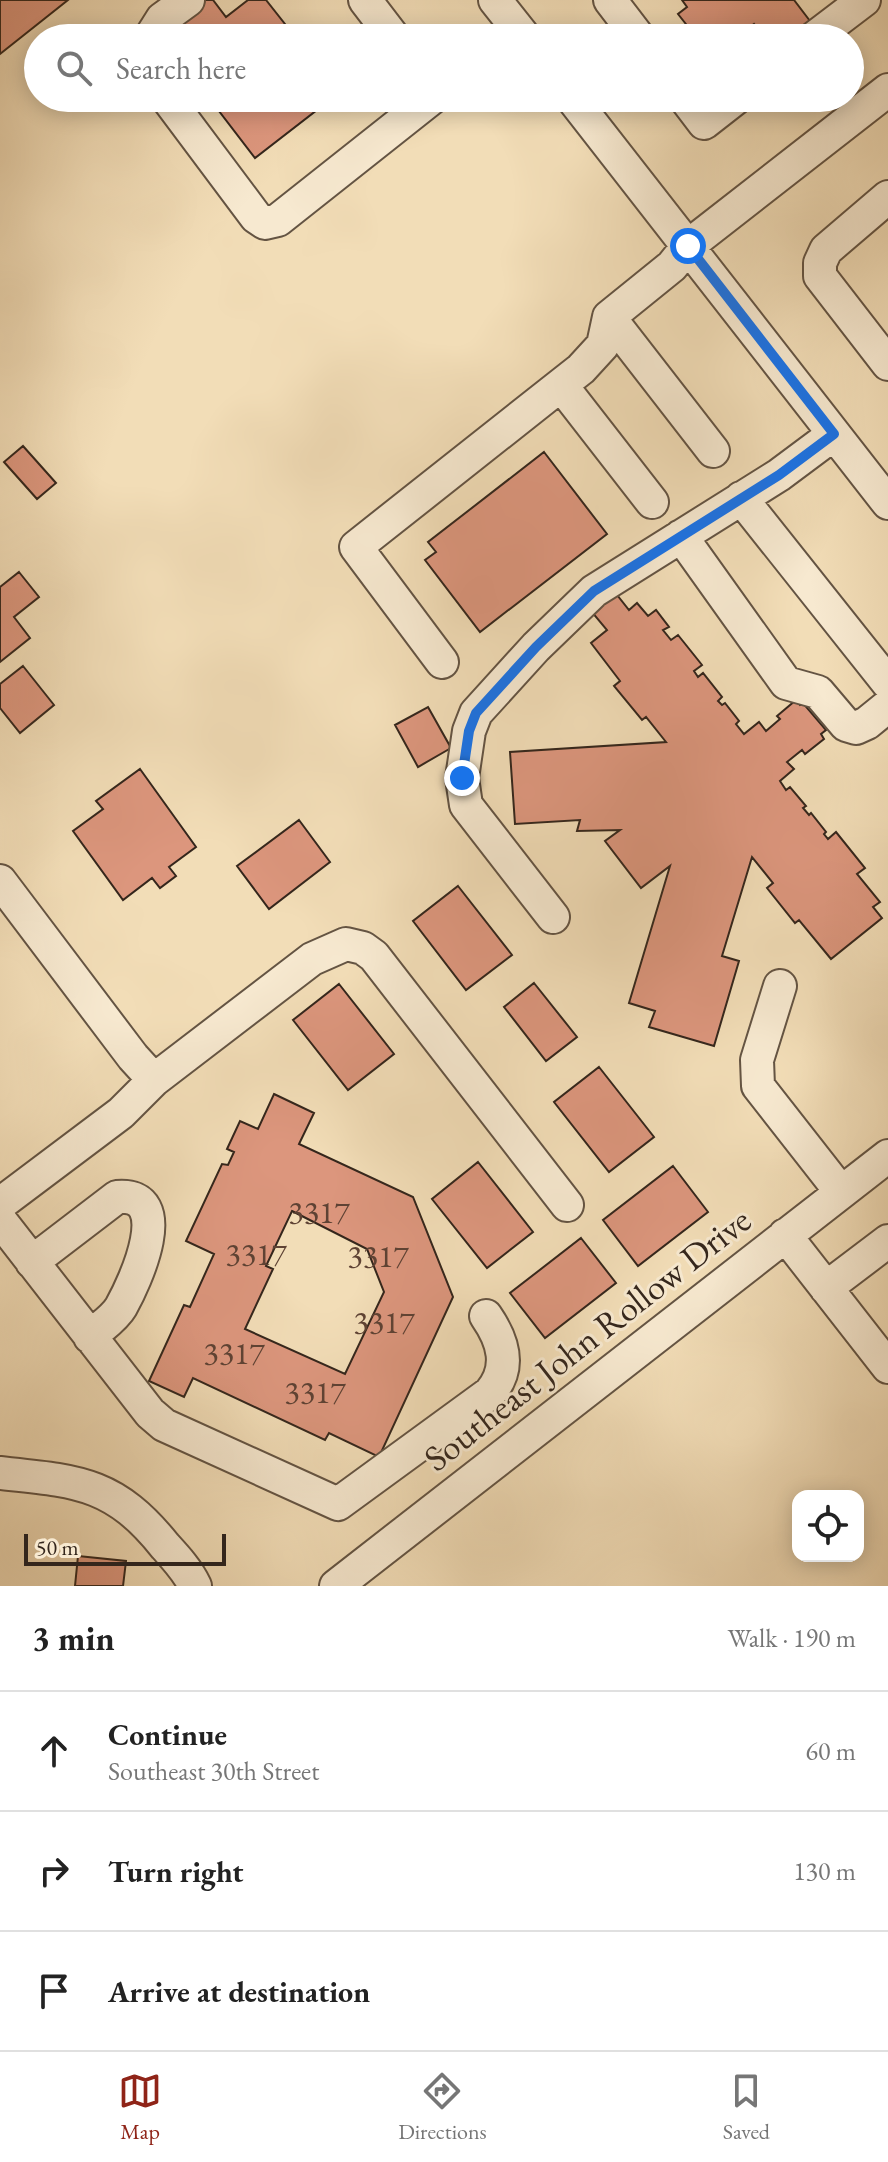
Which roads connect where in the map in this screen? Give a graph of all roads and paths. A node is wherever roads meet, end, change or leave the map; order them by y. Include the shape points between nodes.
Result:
1 (188, 0) edge
2 (365, 0) edge
3 (495, 0) edge
4 (610, 0) edge
5 (864, 0) edge
6 (159, 24) edge
7 (383, 24) edge
8 (511, 24) edge
9 (628, 24) edge
10 (832, 24) edge
11 (888, 90) edge
12 (864, 109) edge
13 (177, 112) edge
14 (414, 112) edge
15 (583, 112) edge
16 (696, 112) edge
17 (718, 112) edge
18 (860, 112) edge
19 (888, 197) edge
20 (688, 246) junction
21 (609, 317) junction
22 (888, 364) edge
23 (561, 385) junction
24 (834, 434) junction
25 (713, 451) dead end
26 (741, 498) junction
27 (652, 502) dead end
28 (888, 503) edge
29 (681, 536) junction
30 (442, 662) dead end
31 (888, 683) edge
32 (888, 706) edge
33 (0, 881) edge
34 (553, 917) dead end
35 (780, 986) dead end
36 (154, 1080) junction
37 (888, 1156) edge
38 (841, 1192) junction
39 (0, 1204) edge
40 (567, 1205) dead end
41 (0, 1220) edge
42 (785, 1235) junction
43 (888, 1241) edge
44 (32, 1262) junction
45 (826, 1288) junction
46 (486, 1316) dead end
47 (90, 1337) junction
48 (883, 1351) edge
49 (0, 1473) edge
50 (195, 1586) edge
51 (336, 1586) edge

1 - 6 street
2 - 7 street
3 - 8 street
4 - 9 street
5 - 10 street
11 - 12 street
13 - 14 street via 265,223 278,220
15 - 20 street
16 - 17 street via 704,123
18 - 20 street
19 - 22 street via 826,250 820,276
20 - 21 street via 672,266
20 - 24 street
21 - 23 street via 603,345
21 - 25 street
23 - 27 street
23 - 30 street via 356,547
24 - 26 street
24 - 28 street
26 - 29 street
26 - 31 street
29 - 32 street via 786,683 818,692 846,725 856,728
29 - 34 street via 594,591 476,713 469,731 462,778 466,805
33 - 36 street
35 - 38 street via 757,1060 758,1086
36 - 39 street via 121,1113
36 - 40 street via 312,959 346,944 363,948
37 - 38 street, Southeast John Rollow Drive
38 - 42 street, Southeast John Rollow Drive
41 - 44 street
42 - 45 street
42 - 51 street, Southeast John Rollow Drive
43 - 45 street
44 - 47 street
44 - 47 street via 112,1200 124,1196 142,1204 149,1240 120,1309
45 - 48 street
46 - 47 street via 503,1348 499,1383 338,1504 164,1425
49 - 50 street via 59,1479 124,1503 153,1530

